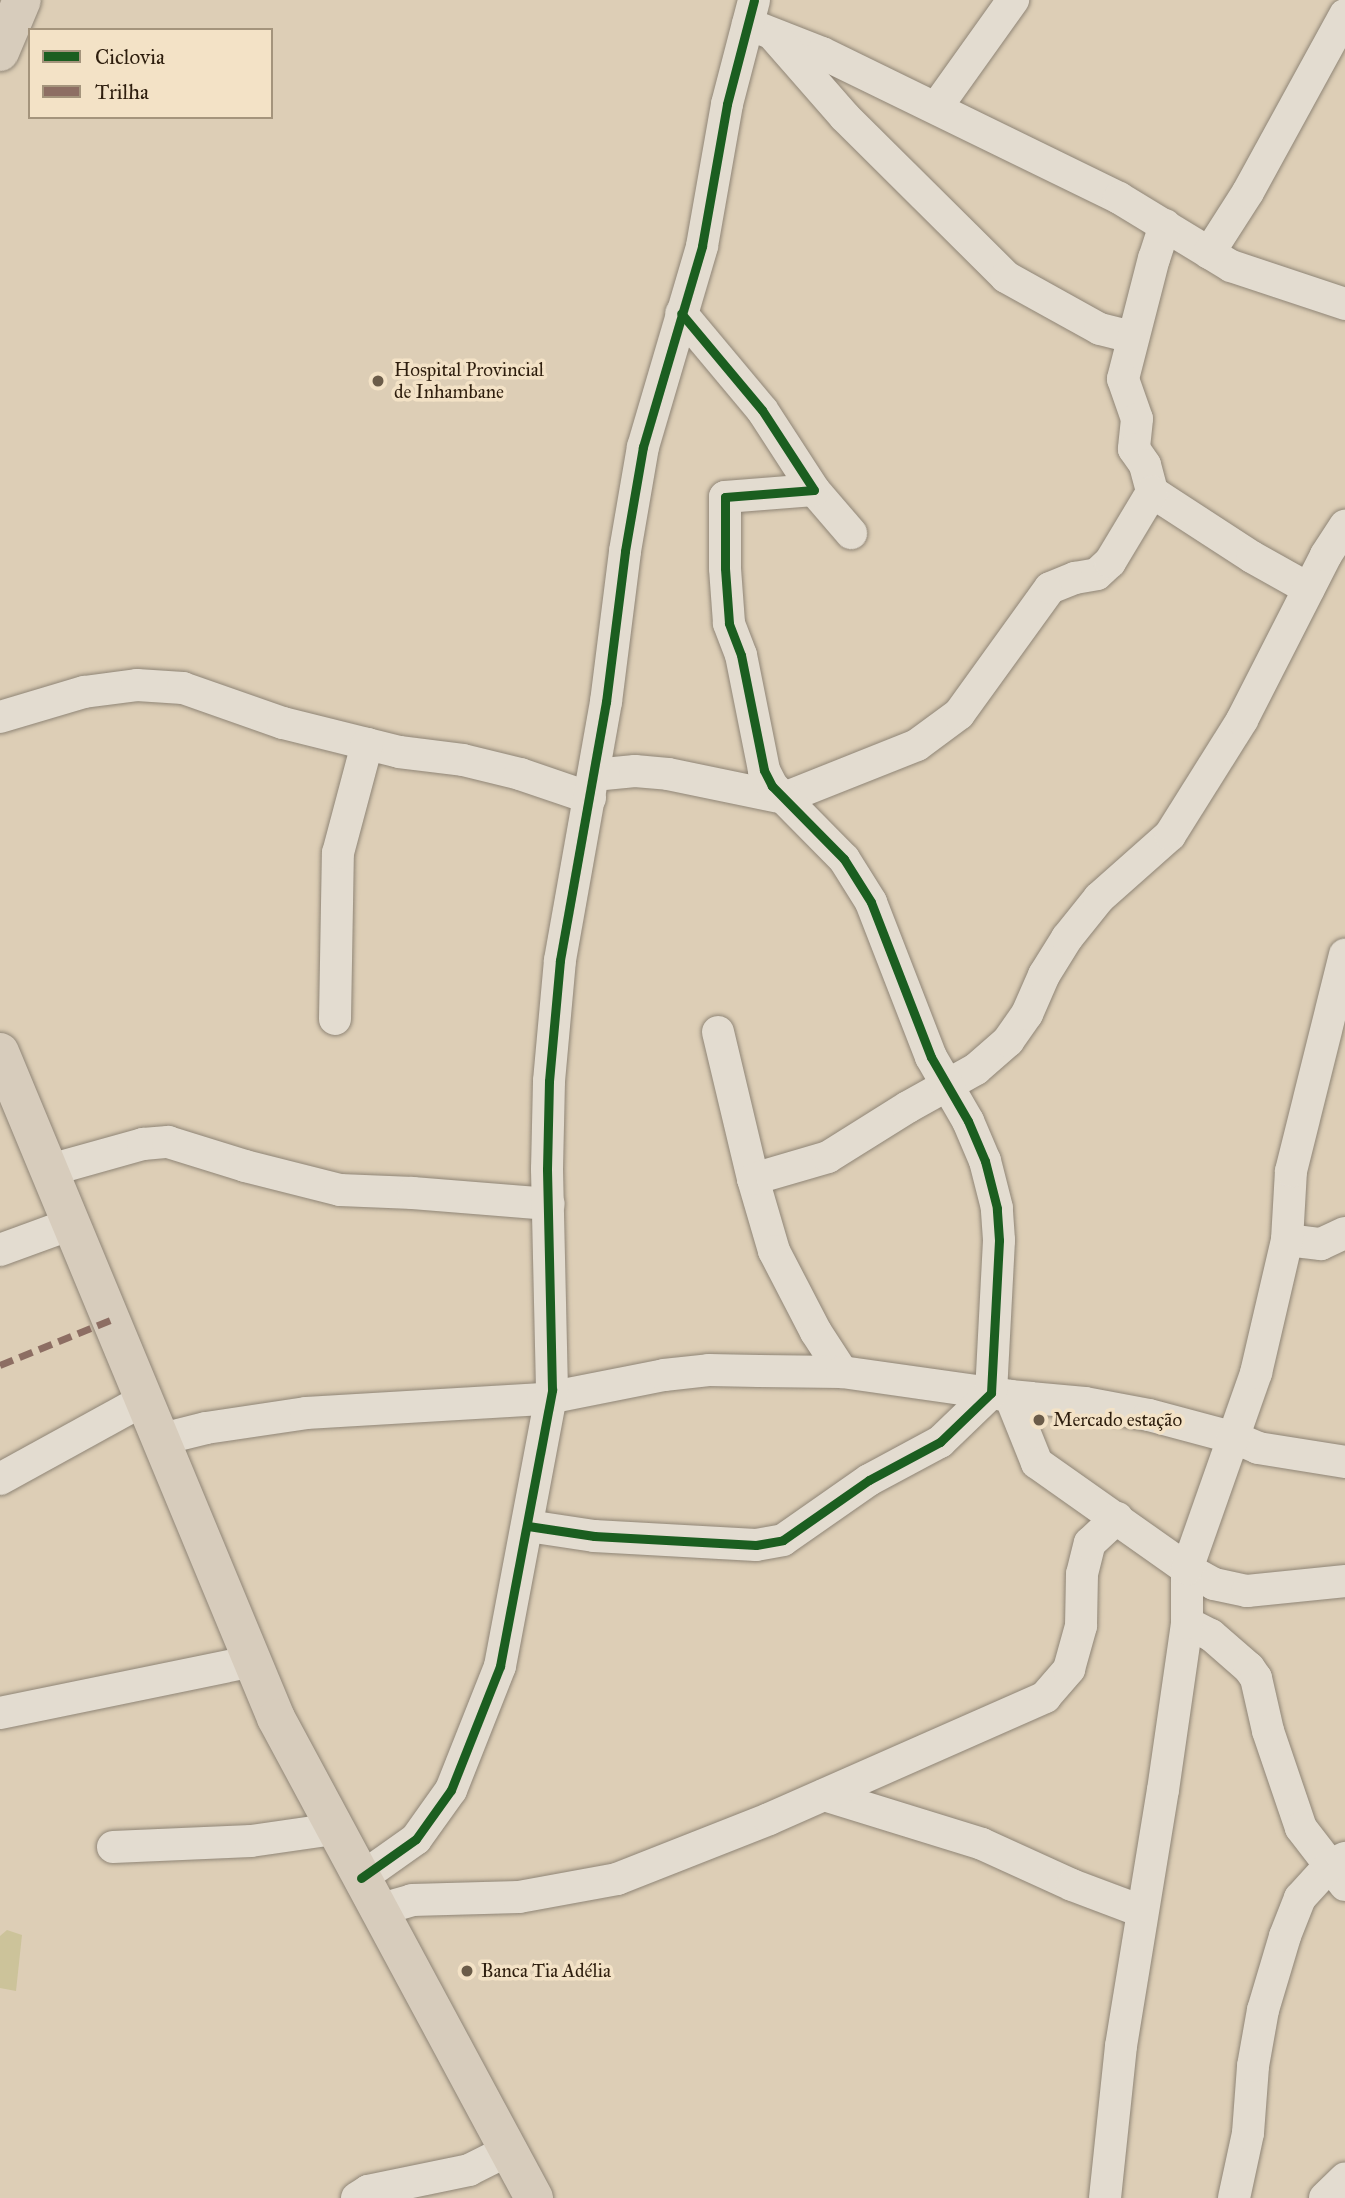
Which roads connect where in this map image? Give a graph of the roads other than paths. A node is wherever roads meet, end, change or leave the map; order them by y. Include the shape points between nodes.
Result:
1 (22, 0) edge
2 (1013, 0) edge
3 (754, 12) edge
4 (1345, 15) edge
5 (0, 52) edge
6 (936, 108) junction
7 (1166, 225) junction
8 (1209, 253) junction
9 (1345, 304) edge
10 (681, 313) junction
11 (1133, 337) junction
12 (814, 490) junction
13 (1152, 492) junction
14 (1345, 526) edge
15 (851, 533) dead end
16 (1309, 589) junction
17 (0, 717) edge
18 (366, 744) junction
19 (592, 786) junction
20 (784, 799) junction
21 (1345, 955) edge
22 (335, 1018) dead end
23 (718, 1032) dead end
24 (0, 1052) edge
25 (945, 1085) junction
26 (50, 1170) junction
27 (753, 1179) junction
28 (549, 1204) junction
29 (71, 1224) junction
30 (1345, 1233) edge
31 (1287, 1240) junction
32 (0, 1250) edge
33 (842, 1372) junction
34 (1000, 1395) junction
35 (551, 1397) junction
36 (142, 1401) junction
37 (1235, 1438) junction
38 (162, 1439) junction
39 (1345, 1462) edge
40 (0, 1479) edge
41 (1116, 1518) junction
42 (528, 1526) junction
43 (1187, 1569) junction
44 (1345, 1581) edge
45 (1187, 1623) junction
46 (253, 1661) junction
47 (0, 1713) edge
48 (824, 1795) junction
49 (334, 1829) junction
50 (113, 1847) dead end
51 (1340, 1869) edge
52 (370, 1894) junction
53 (1141, 1911) junction
54 (508, 2151) junction
55 (1345, 2179) edge
56 (357, 2198) edge
57 (534, 2198) edge
58 (1105, 2198) edge
59 (1234, 2198) edge
60 (1325, 2198) edge

1 - 5 main road
2 - 6 street
3 - 6 street via 822,53
3 - 10 street via 726,104 702,246
3 - 11 street via 845,117 1006,277 1100,329
4 - 8 street via 1248,192
6 - 7 street
7 - 8 street
7 - 11 street
8 - 9 street via 1231,266
10 - 12 street via 762,410
10 - 19 street via 639,468
11 - 13 street via 1123,379 1137,419 1135,449
12 - 15 street
12 - 20 street via 723,500 729,622 741,655 764,770
13 - 16 street
13 - 20 street via 1110,562 1097,574 1050,588 959,714 944,727 917,745
14 - 16 street
16 - 25 street via 1242,720 1170,835 1100,898 1067,938 1008,1041 976,1069
17 - 18 street via 84,692 137,685 183,688 283,723
18 - 19 street
18 - 22 street via 338,853
19 - 20 street via 635,771
19 - 28 street via 560,960 549,1081
20 - 25 street via 844,859 870,902
21 - 31 street via 1291,1171
23 - 27 street
24 - 26 main road
25 - 27 street via 828,1157
25 - 34 street via 968,1121 985,1161 997,1208
26 - 28 street via 143,1144 168,1142 340,1190
26 - 29 main road
27 - 33 street via 774,1251
28 - 35 street
29 - 32 street
29 - 36 main road
30 - 31 street via 1321,1244
31 - 37 street via 1256,1373
33 - 34 street
33 - 35 street via 709,1370
34 - 37 street via 1085,1403
34 - 41 street via 1037,1463
34 - 42 street via 940,1442 869,1480 783,1540 756,1545
35 - 38 street via 306,1413 206,1427
35 - 42 street
36 - 38 main road
36 - 40 street
37 - 39 street via 1258,1448
37 - 43 street
38 - 46 main road
41 - 43 street
41 - 48 street via 1090,1544 1082,1574 1081,1626 1069,1669 1057,1686 1045,1697
42 - 52 street via 500,1666 451,1790
43 - 44 street via 1214,1584 1247,1591
43 - 45 street
45 - 51 street via 1211,1635 1256,1678 1268,1731 1301,1828
45 - 53 street
46 - 47 street
46 - 49 main road via 276,1718
48 - 52 street via 617,1880 519,1896 412,1900
48 - 53 street via 982,1844
49 - 50 street via 251,1841
49 - 52 main road
51 - 59 street via 1300,1898 1285,1936 1263,2010 1248,2133
52 - 54 main road
53 - 58 street
54 - 56 street via 469,2170 368,2191
54 - 57 main road
55 - 60 street

